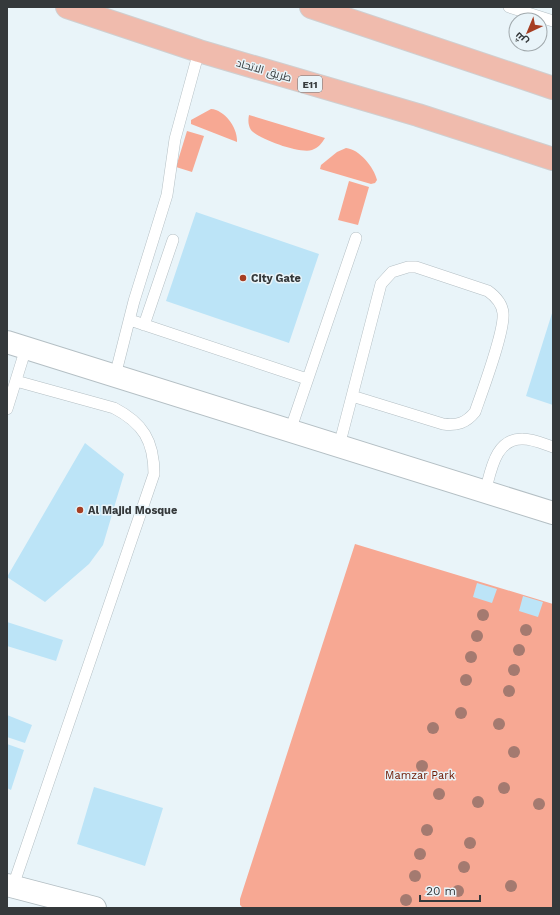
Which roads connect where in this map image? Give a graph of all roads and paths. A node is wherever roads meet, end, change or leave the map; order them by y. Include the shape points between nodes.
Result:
1 (67, 7) edge
2 (509, 7) edge
3 (320, 9) edge
4 (350, 13) edge
5 (553, 21) edge
6 (199, 51) junction
7 (553, 88) edge
8 (553, 159) edge
9 (356, 238) dead end
10 (173, 240) dead end
11 (130, 320) junction
12 (144, 325) junction
13 (16, 345) edge
14 (115, 376) junction
15 (307, 379) junction
16 (16, 381) junction
17 (352, 396) junction
18 (7, 409) edge
19 (290, 431) junction
20 (339, 446) junction
21 (553, 447) edge
22 (485, 492) junction
23 (553, 513) edge
24 (10, 885) edge
25 (95, 908) edge

1 - 6 highway, طريق الاتحاد / E11
2 - 5 lane
3 - 4 highway
4 - 7 highway
6 - 8 highway, طريق الاتحاد / E11 via 418,115
6 - 11 lane via 176,134 167,195
9 - 15 lane
10 - 12 lane
11 - 12 lane
11 - 14 lane
12 - 15 lane
13 - 14 main road
13 - 16 lane
14 - 19 main road
15 - 19 lane
16 - 18 lane
16 - 24 lane via 114,408 128,416 141,427 148,440 154,457 154,474
17 - 17 lane via 378,292 386,277 392,272 399,268 416,267 488,291 500,303 503,311 502,328 475,412 469,419 461,424 444,424
17 - 20 lane
19 - 20 main road
20 - 22 main road
21 - 22 lane via 524,439 506,444 495,458
22 - 23 main road
24 - 25 main road

